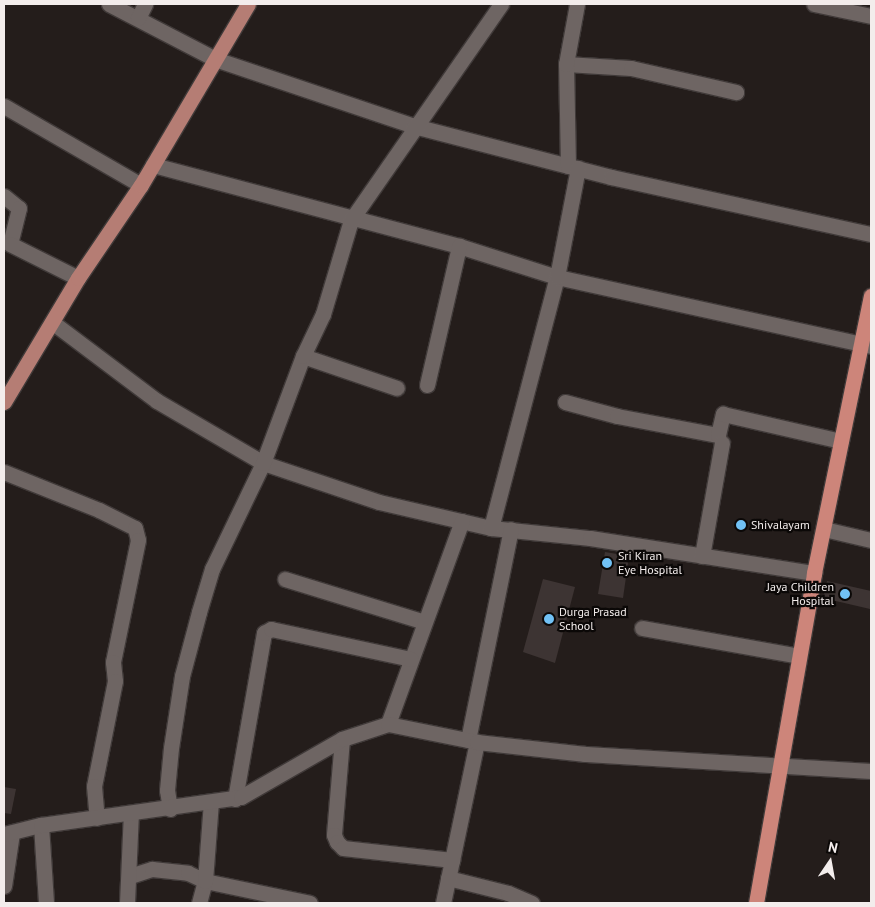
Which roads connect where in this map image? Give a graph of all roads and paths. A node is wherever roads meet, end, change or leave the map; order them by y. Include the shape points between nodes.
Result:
1 (109, 4) edge
2 (144, 4) edge
3 (248, 4) edge
4 (501, 4) edge
5 (577, 4) edge
6 (814, 4) edge
7 (871, 16) edge
8 (138, 18) junction
9 (215, 59) junction
10 (566, 64) junction
11 (736, 92) dead end
12 (4, 106) edge
13 (414, 126) junction
14 (153, 165) junction
15 (573, 167) junction
16 (141, 185) junction
17 (4, 196) edge
18 (351, 220) junction
19 (871, 234) edge
20 (459, 246) junction
21 (557, 276) junction
22 (78, 278) junction
23 (871, 296) edge
24 (52, 322) junction
25 (866, 345) edge
26 (303, 356) junction
27 (9, 384) edge
28 (427, 385) dead end
29 (397, 388) dead end
30 (4, 402) edge
31 (565, 402) dead end
32 (841, 441) junction
33 (722, 443) dead end
34 (263, 463) junction
35 (4, 472) edge
36 (462, 521) junction
37 (490, 528) junction
38 (511, 529) junction
39 (824, 529) junction
40 (871, 540) edge
41 (702, 556) junction
42 (814, 573) junction
43 (285, 579) dead end
44 (424, 622) junction
45 (642, 628) dead end
46 (799, 656) junction
47 (411, 659) junction
48 (388, 724) junction
49 (342, 739) junction
50 (473, 741) junction
51 (780, 763) junction
52 (871, 771) edge
53 (235, 799) junction
54 (211, 802) junction
55 (170, 809) junction
56 (131, 813) junction
57 (97, 818) junction
58 (41, 825) junction
59 (8, 833) edge
60 (452, 860) junction
61 (130, 876) junction
62 (448, 878) junction
63 (205, 881) junction
64 (4, 886) edge
65 (46, 903) edge
66 (127, 903) edge
67 (199, 903) edge
68 (310, 903) edge
69 (443, 903) edge
70 (532, 903) edge
71 (756, 903) edge

1 - 8 street
2 - 8 street
3 - 9 main road
4 - 13 street
5 - 10 street
6 - 7 street
8 - 9 street
9 - 13 street
9 - 14 main road
10 - 11 street via 631,68
10 - 15 street
12 - 16 street
13 - 15 street
13 - 18 street
14 - 16 main road
14 - 18 street
15 - 19 street
15 - 21 street
16 - 22 main road
17 - 22 street via 19,208 10,244
18 - 20 street
18 - 26 street via 323,314
20 - 21 street
20 - 28 street
21 - 25 street
21 - 37 street
22 - 24 main road
23 - 25 highway
24 - 27 main road
24 - 34 street via 158,401
25 - 32 highway
26 - 29 street
26 - 34 street
27 - 30 main road
31 - 32 street via 616,416 718,435 723,414
32 - 39 highway
33 - 41 street
34 - 36 street via 379,502
34 - 55 street via 212,569 199,612 182,676 171,748 167,790
35 - 57 street via 135,528 138,540 113,662 115,681 94,786
36 - 37 street
36 - 44 street
37 - 38 street
38 - 41 street
38 - 50 street
39 - 40 street
39 - 42 highway
41 - 42 street
42 - 46 highway
43 - 44 street
44 - 47 street
45 - 46 street
46 - 51 highway
47 - 48 street
47 - 53 street via 271,629 264,633
48 - 49 street
48 - 50 street
49 - 53 street
49 - 60 street via 334,835 337,842 343,848
50 - 51 street via 585,754
50 - 60 street
51 - 52 street
51 - 71 highway
53 - 54 street
54 - 55 street
54 - 63 street
55 - 56 street
56 - 57 street
56 - 61 street
57 - 58 street
58 - 59 street
58 - 65 street
59 - 64 street
60 - 62 street
61 - 63 street via 152,870 188,873
61 - 66 street
62 - 69 street
62 - 70 street via 501,891
63 - 67 street
63 - 68 street

